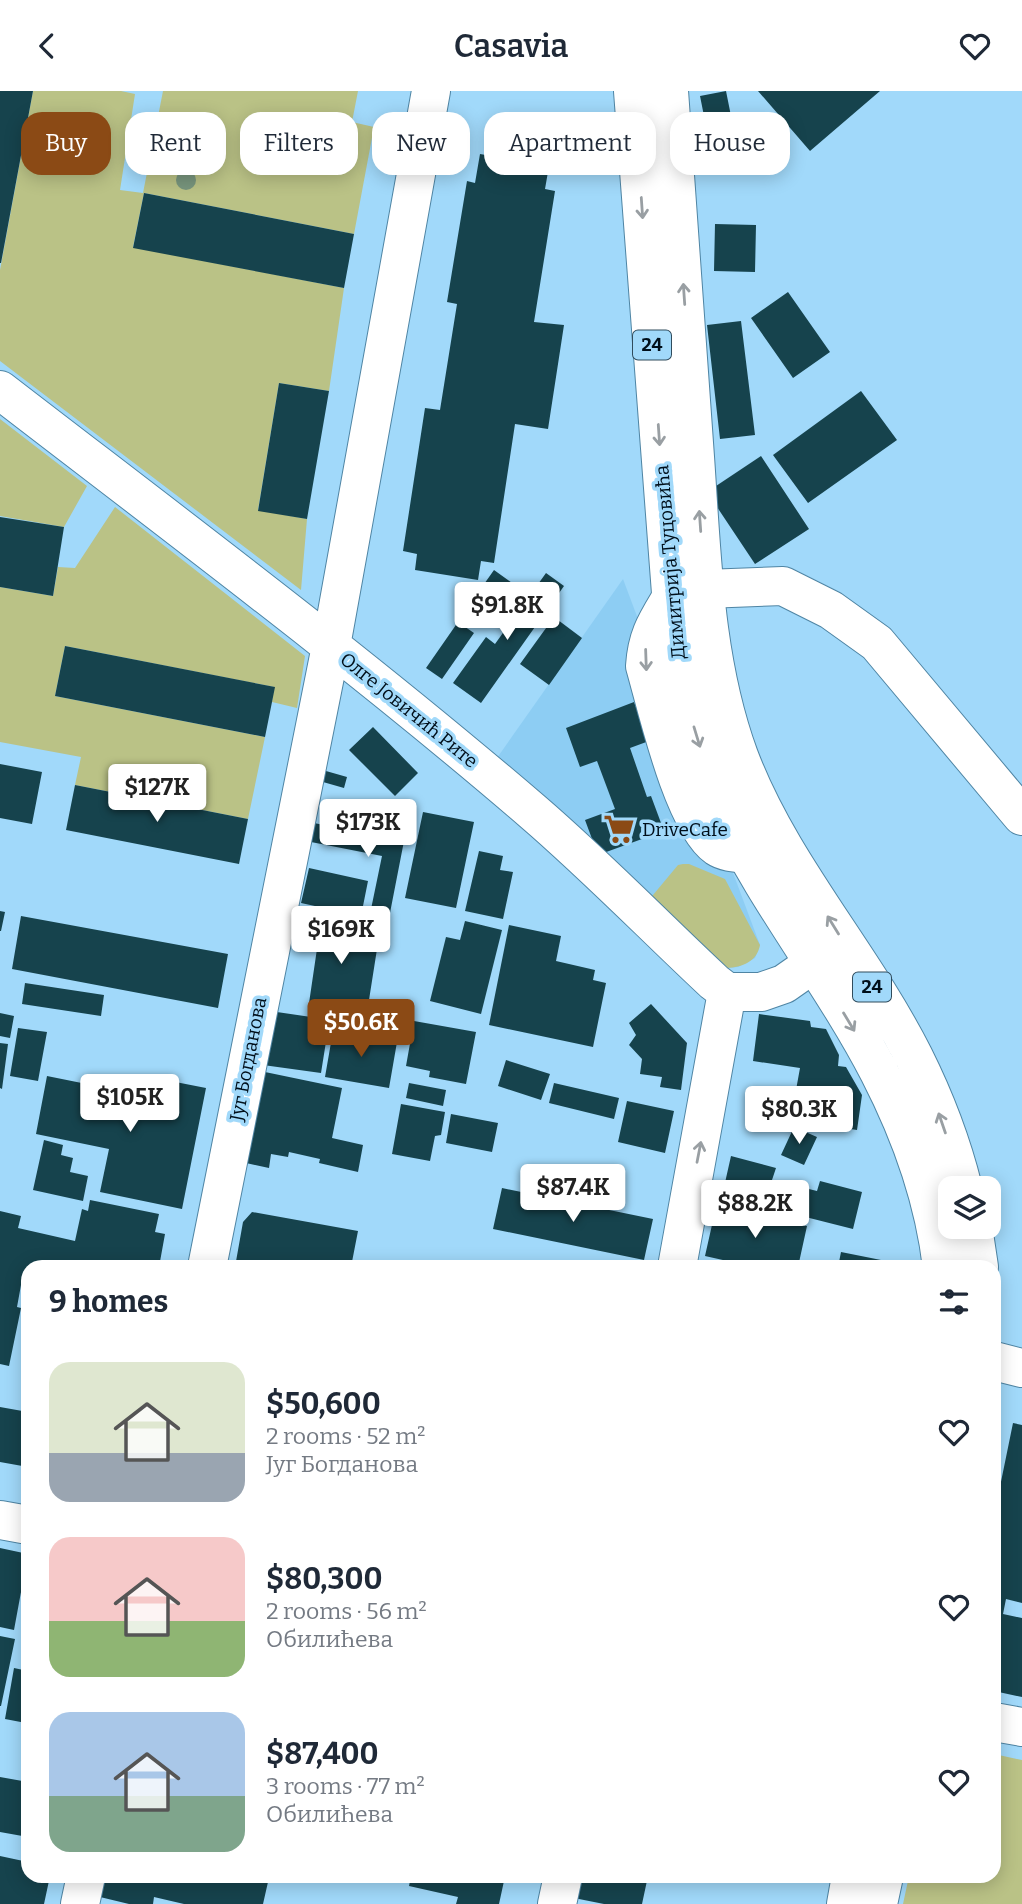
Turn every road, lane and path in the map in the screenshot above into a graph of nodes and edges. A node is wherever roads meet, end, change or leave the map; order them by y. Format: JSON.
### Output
{"nodes":[{"id":1,"x":431,"y":91,"type":"edge"},
{"id":2,"x":633,"y":91,"type":"edge"},
{"id":3,"x":669,"y":91,"type":"edge"},
{"id":4,"x":0,"y":390,"type":"edge"},
{"id":5,"x":688,"y":594,"type":"junction"},
{"id":6,"x":331,"y":646,"type":"junction"},
{"id":7,"x":1022,"y":816,"type":"edge"},
{"id":8,"x":814,"y":963,"type":"junction"},
{"id":9,"x":727,"y":992,"type":"junction"},
{"id":10,"x":959,"y":1176,"type":"edge"},
{"id":11,"x":975,"y":1239,"type":"edge"},
{"id":12,"x":207,"y":1260,"type":"edge"},
{"id":13,"x":678,"y":1260,"type":"edge"},
{"id":14,"x":941,"y":1260,"type":"edge"},
{"id":15,"x":978,"y":1260,"type":"edge"},
{"id":16,"x":0,"y":1520,"type":"edge"},
{"id":17,"x":21,"y":1524,"type":"edge"},
{"id":18,"x":1001,"y":1722,"type":"edge"},
{"id":19,"x":1022,"y":1727,"type":"edge"},
{"id":20,"x":84,"y":1883,"type":"edge"},
{"id":21,"x":562,"y":1883,"type":"edge"},
{"id":22,"x":850,"y":1883,"type":"edge"},
{"id":23,"x":882,"y":1883,"type":"edge"},
{"id":24,"x":80,"y":1904,"type":"edge"},
{"id":25,"x":557,"y":1904,"type":"edge"},
{"id":26,"x":846,"y":1904,"type":"edge"},
{"id":27,"x":878,"y":1904,"type":"edge"}],
"edges":[{"from":1,"to":6,"type":"street"},
{"from":2,"to":5,"type":"street","name":"Димитрија Туцовића","number":"24","one_way":true},
{"from":5,"to":3,"type":"street","name":"Димитрија Туцовића","number":"24","one_way":true},
{"from":4,"to":6,"type":"street","name":"Олге Јовичић Рите"},
{"from":5,"to":7,"type":"street"},
{"from":5,"to":8,"type":"street","name":"Димитрија Туцовића","number":"24","one_way":true},
{"from":10,"to":5,"type":"street","name":"Димитрија Туцовића","number":"24","one_way":true},
{"from":6,"to":9,"type":"street","name":"Олге Јовичић Рите"},
{"from":6,"to":12,"type":"street","name":"Југ Богданова"},
{"from":8,"to":9,"type":"street"},
{"from":8,"to":14,"type":"street","name":"Димитрија Туцовића","number":"24","one_way":true},
{"from":13,"to":9,"type":"street","one_way":true},
{"from":11,"to":15,"type":"street"},
{"from":16,"to":17,"type":"street"},
{"from":18,"to":19,"type":"street"},
{"from":20,"to":24,"type":"street"},
{"from":21,"to":25,"type":"street"},
{"from":22,"to":26,"type":"street"},
{"from":23,"to":27,"type":"street"}]}
